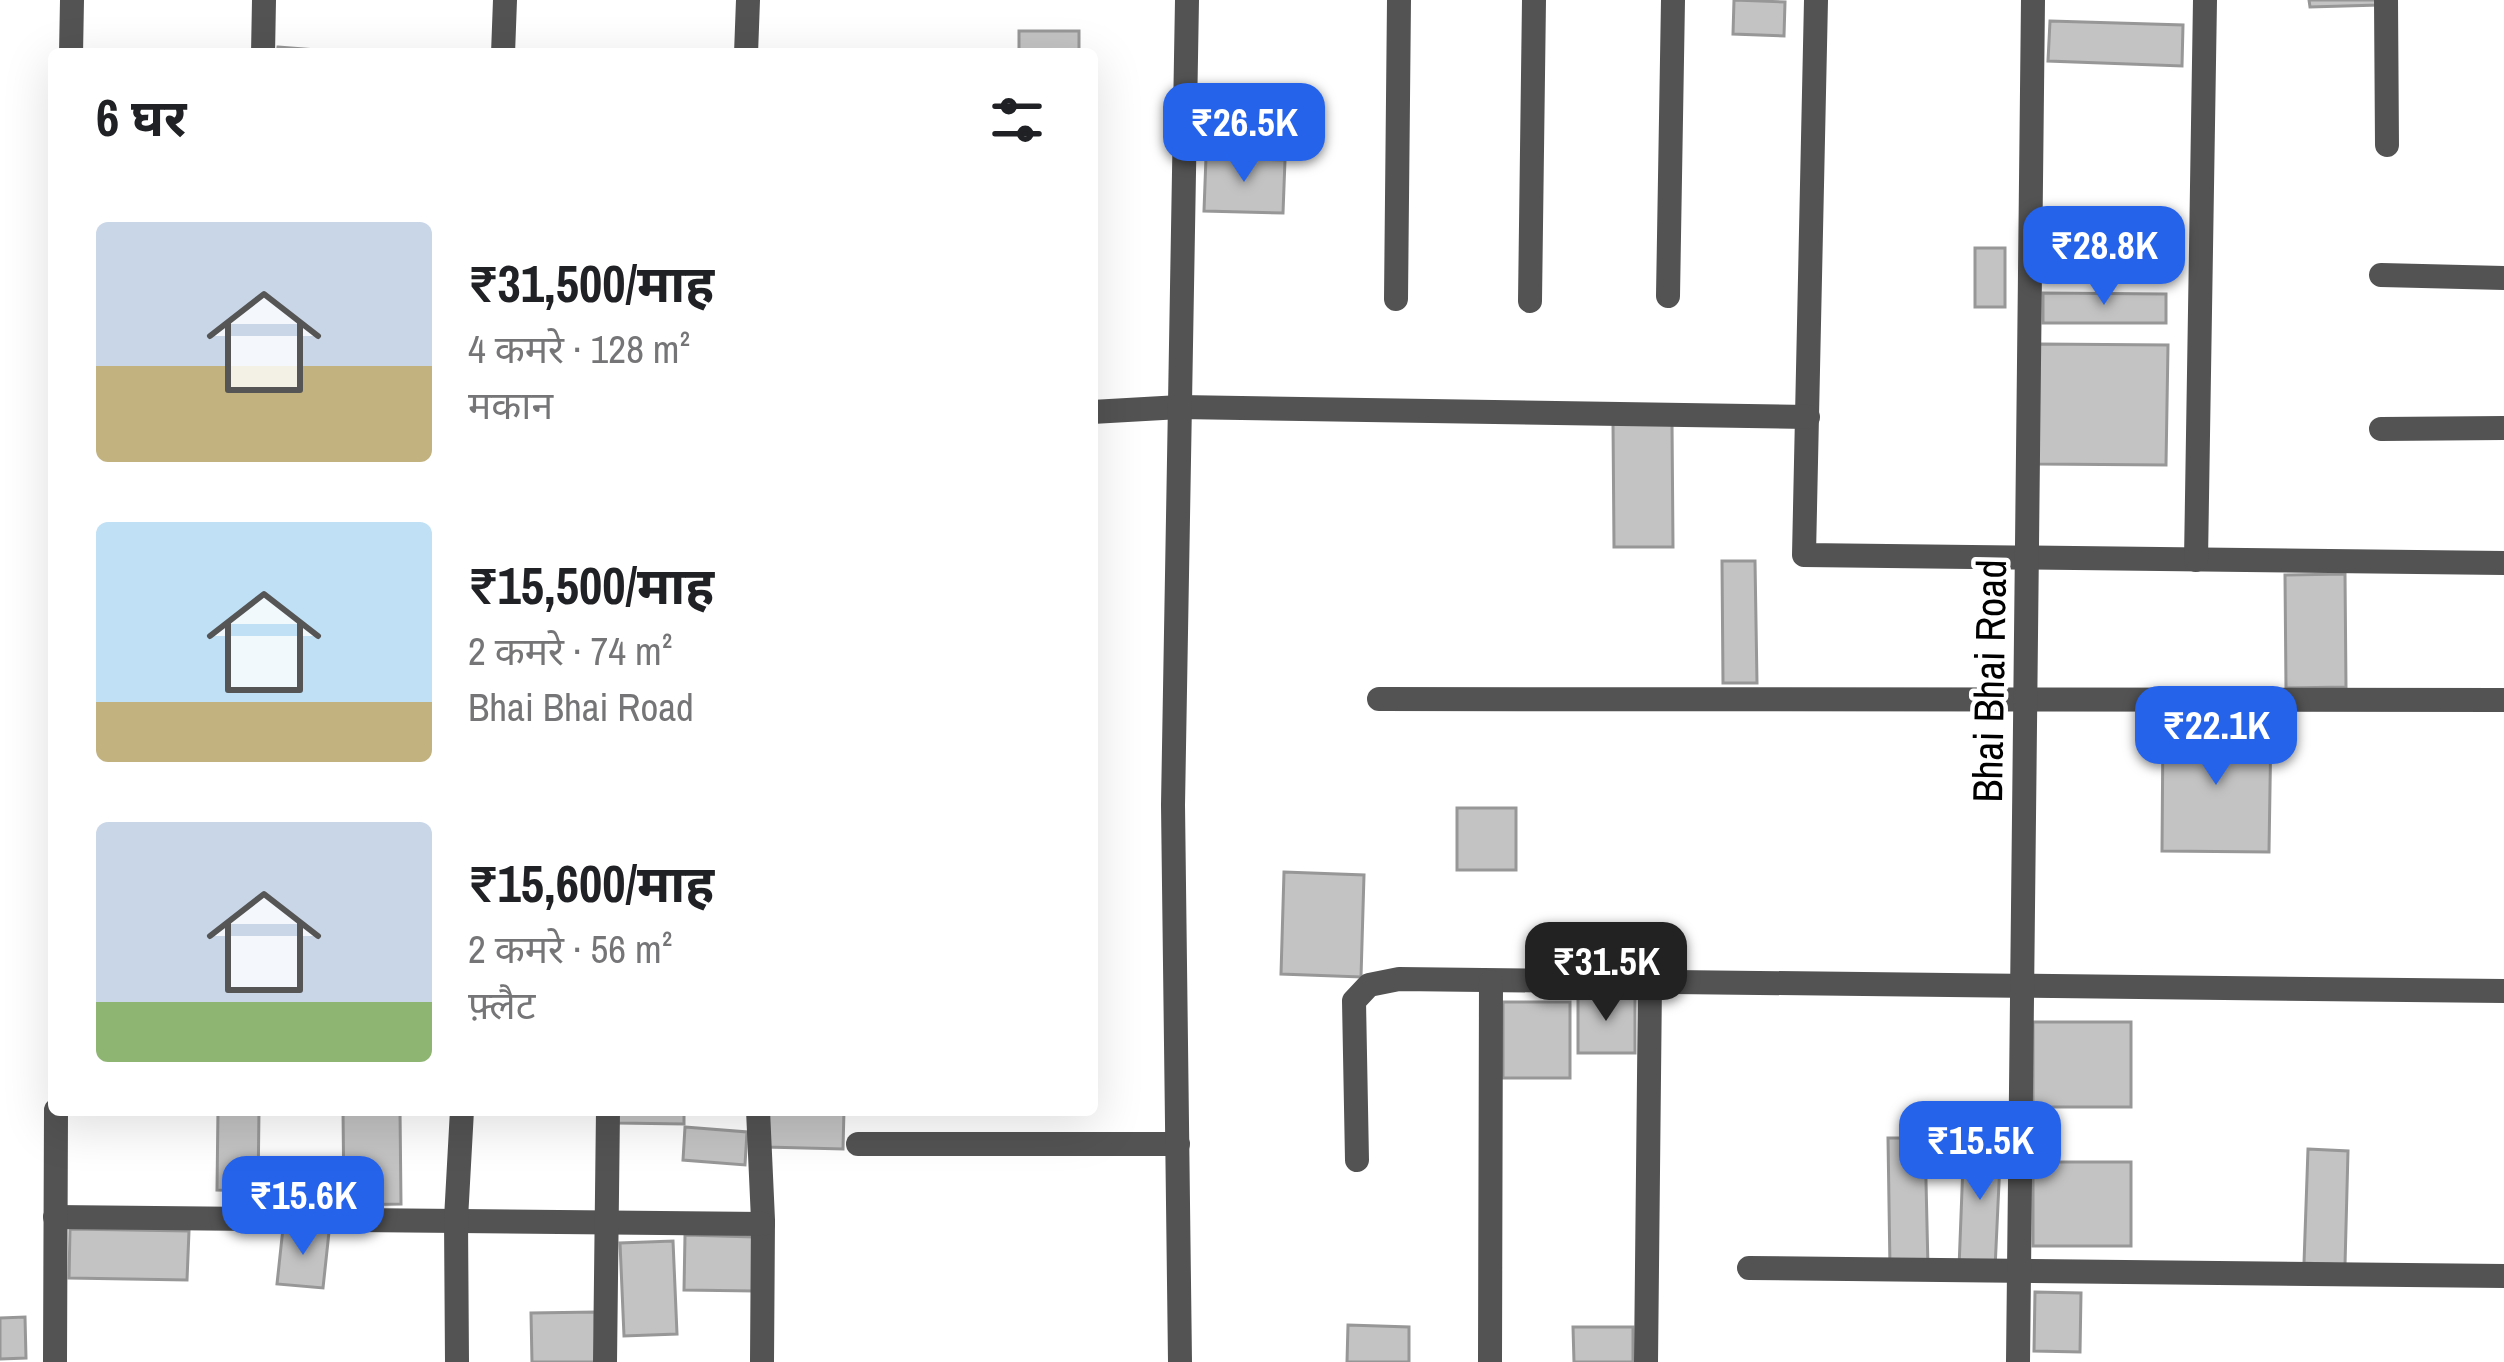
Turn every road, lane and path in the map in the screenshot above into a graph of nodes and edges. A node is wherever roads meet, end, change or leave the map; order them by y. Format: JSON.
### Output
{"nodes":[{"id":1,"x":72,"y":0,"type":"edge"},
{"id":2,"x":264,"y":0,"type":"edge"},
{"id":3,"x":505,"y":0,"type":"edge"},
{"id":4,"x":748,"y":0,"type":"edge"},
{"id":5,"x":1187,"y":0,"type":"edge"},
{"id":6,"x":1399,"y":0,"type":"edge"},
{"id":7,"x":1534,"y":0,"type":"edge"},
{"id":8,"x":1673,"y":0,"type":"edge"},
{"id":9,"x":1816,"y":0,"type":"edge"},
{"id":10,"x":2032,"y":0,"type":"edge"},
{"id":11,"x":2205,"y":0,"type":"edge"},
{"id":12,"x":2386,"y":0,"type":"edge"},
{"id":13,"x":71,"y":48,"type":"edge"},
{"id":14,"x":263,"y":48,"type":"edge"},
{"id":15,"x":503,"y":48,"type":"edge"},
{"id":16,"x":746,"y":48,"type":"edge"},
{"id":17,"x":2386,"y":145,"type":"dead end"},
{"id":18,"x":2381,"y":275,"type":"dead end"},
{"id":19,"x":2504,"y":278,"type":"edge"},
{"id":20,"x":1668,"y":296,"type":"dead end"},
{"id":21,"x":1396,"y":299,"type":"dead end"},
{"id":22,"x":1531,"y":301,"type":"dead end"},
{"id":23,"x":1180,"y":407,"type":"junction"},
{"id":24,"x":1098,"y":412,"type":"edge"},
{"id":25,"x":1808,"y":417,"type":"junction"},
{"id":26,"x":2504,"y":428,"type":"edge"},
{"id":27,"x":2381,"y":429,"type":"dead end"},
{"id":28,"x":2029,"y":557,"type":"junction"},
{"id":29,"x":2196,"y":560,"type":"junction"},
{"id":30,"x":2504,"y":562,"type":"edge"},
{"id":31,"x":2027,"y":697,"type":"junction"},
{"id":32,"x":1379,"y":699,"type":"dead end"},
{"id":33,"x":2504,"y":700,"type":"edge"},
{"id":34,"x":1491,"y":982,"type":"junction"},
{"id":35,"x":1651,"y":982,"type":"junction"},
{"id":36,"x":2024,"y":984,"type":"junction"},
{"id":37,"x":2504,"y":991,"type":"edge"},
{"id":38,"x":56,"y":1116,"type":"edge"},
{"id":39,"x":462,"y":1116,"type":"edge"},
{"id":40,"x":608,"y":1116,"type":"edge"},
{"id":41,"x":758,"y":1116,"type":"edge"},
{"id":42,"x":858,"y":1144,"type":"dead end"},
{"id":43,"x":1178,"y":1144,"type":"junction"},
{"id":44,"x":1357,"y":1160,"type":"dead end"},
{"id":45,"x":55,"y":1216,"type":"junction"},
{"id":46,"x":456,"y":1219,"type":"junction"},
{"id":47,"x":608,"y":1224,"type":"junction"},
{"id":48,"x":763,"y":1224,"type":"junction"},
{"id":49,"x":1749,"y":1268,"type":"dead end"},
{"id":50,"x":2019,"y":1274,"type":"junction"},
{"id":51,"x":2504,"y":1276,"type":"edge"},
{"id":52,"x":55,"y":1362,"type":"edge"},
{"id":53,"x":457,"y":1362,"type":"edge"},
{"id":54,"x":605,"y":1362,"type":"edge"},
{"id":55,"x":762,"y":1362,"type":"edge"},
{"id":56,"x":1180,"y":1362,"type":"edge"},
{"id":57,"x":1490,"y":1362,"type":"edge"},
{"id":58,"x":1646,"y":1362,"type":"edge"},
{"id":59,"x":2018,"y":1362,"type":"edge"}],
"edges":[{"from":1,"to":13,"type":"street"},
{"from":2,"to":14,"type":"street"},
{"from":3,"to":15,"type":"street"},
{"from":4,"to":16,"type":"street"},
{"from":5,"to":23,"type":"street"},
{"from":6,"to":21,"type":"street"},
{"from":7,"to":22,"type":"street"},
{"from":8,"to":20,"type":"street"},
{"from":9,"to":25,"type":"street"},
{"from":10,"to":28,"type":"street","name":"Bhai Bhai Road"},
{"from":11,"to":29,"type":"street"},
{"from":12,"to":17,"type":"street"},
{"from":18,"to":19,"type":"street"},
{"from":23,"to":24,"type":"street"},
{"from":23,"to":25,"type":"street"},
{"from":23,"to":43,"type":"street"},
{"from":25,"to":28,"type":"street"},
{"from":26,"to":27,"type":"street"},
{"from":28,"to":29,"type":"street"},
{"from":28,"to":31,"type":"street","name":"Bhai Bhai Road"},
{"from":29,"to":30,"type":"street"},
{"from":31,"to":32,"type":"street"},
{"from":31,"to":33,"type":"street"},
{"from":31,"to":36,"type":"street","name":"Bhai Bhai Road"},
{"from":34,"to":35,"type":"street"},
{"from":34,"to":44,"type":"street"},
{"from":34,"to":57,"type":"street"},
{"from":35,"to":36,"type":"street"},
{"from":35,"to":58,"type":"street"},
{"from":36,"to":37,"type":"street"},
{"from":36,"to":50,"type":"street","name":"Bhai Bhai Road"},
{"from":38,"to":45,"type":"street"},
{"from":39,"to":46,"type":"street"},
{"from":40,"to":47,"type":"street"},
{"from":41,"to":48,"type":"street"},
{"from":42,"to":43,"type":"street"},
{"from":43,"to":56,"type":"street"},
{"from":45,"to":46,"type":"street"},
{"from":45,"to":52,"type":"street"},
{"from":46,"to":47,"type":"street"},
{"from":46,"to":53,"type":"street"},
{"from":47,"to":48,"type":"street"},
{"from":47,"to":54,"type":"street"},
{"from":48,"to":55,"type":"street"},
{"from":49,"to":50,"type":"street"},
{"from":50,"to":51,"type":"street"},
{"from":50,"to":59,"type":"street","name":"Bhai Bhai Road"}]}
